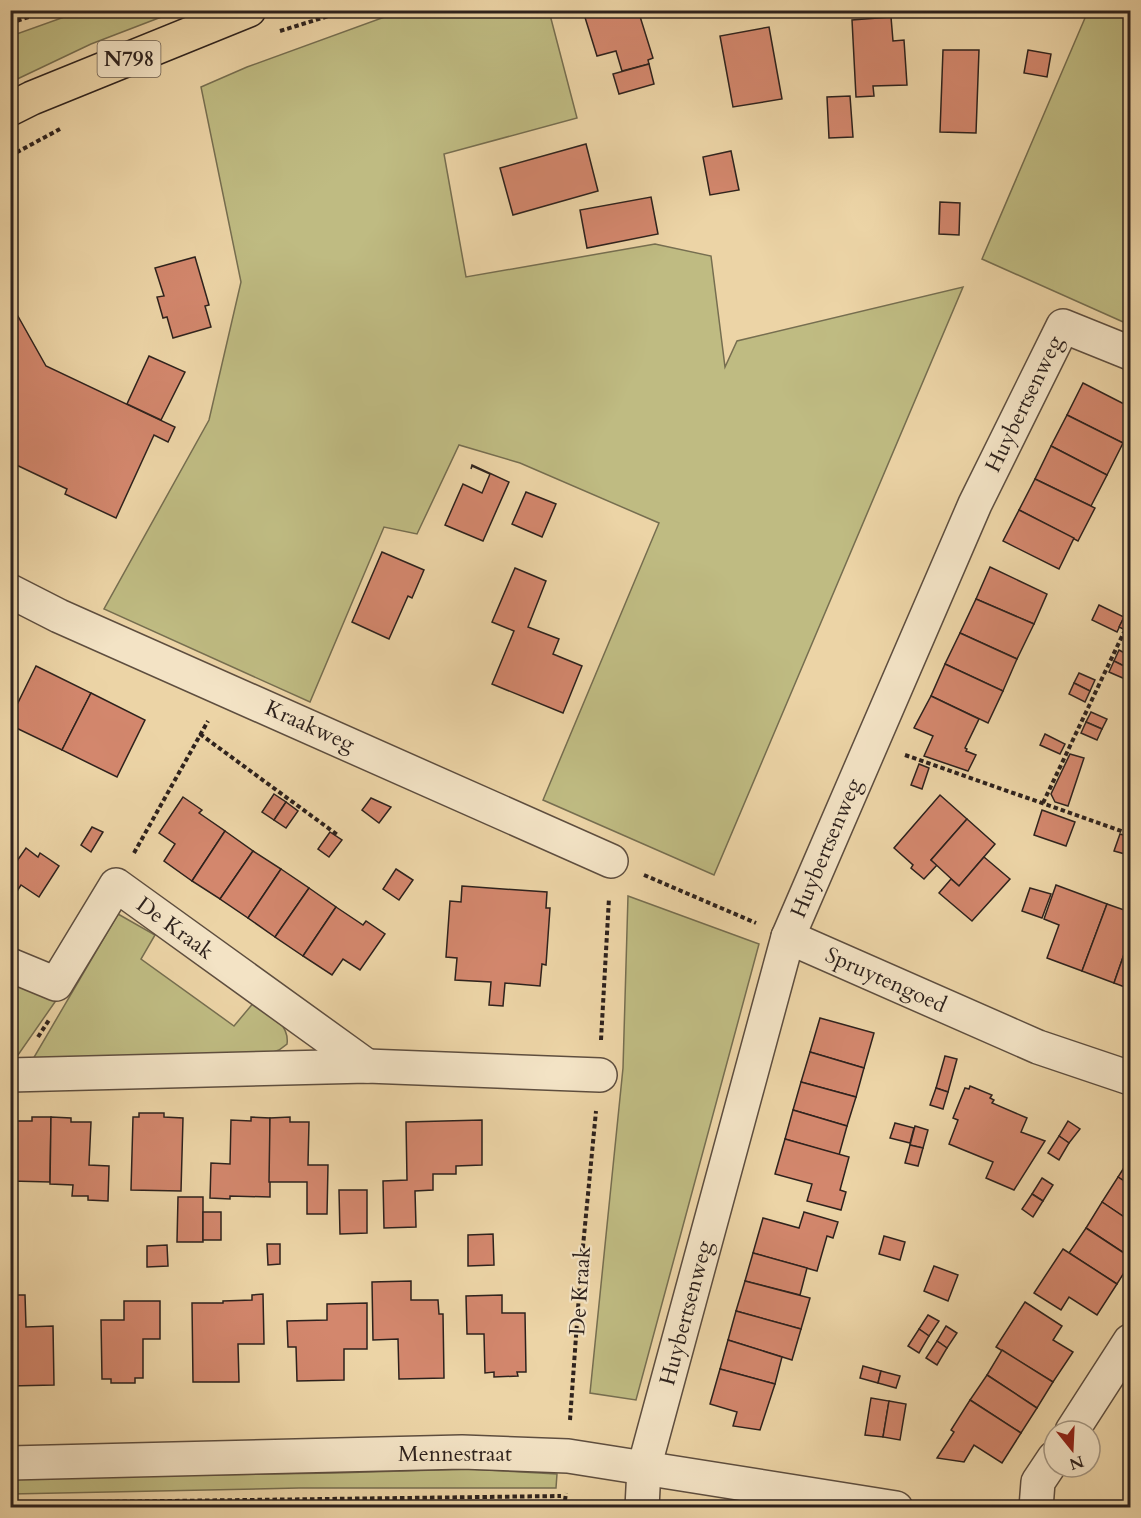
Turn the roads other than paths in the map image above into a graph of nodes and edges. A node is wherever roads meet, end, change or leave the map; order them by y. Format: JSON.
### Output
{"nodes":[{"id":1,"x":249,"y":10,"type":"edge"},
{"id":2,"x":10,"y":109,"type":"edge"},
{"id":3,"x":1131,"y":353,"type":"edge"},
{"id":4,"x":10,"y":591,"type":"edge"},
{"id":5,"x":611,"y":861,"type":"road end"},
{"id":6,"x":788,"y":937,"type":"junction"},
{"id":7,"x":10,"y":965,"type":"edge"},
{"id":8,"x":367,"y":1066,"type":"junction"},
{"id":9,"x":12,"y":1075,"type":"edge"},
{"id":10,"x":600,"y":1075,"type":"road end"},
{"id":11,"x":1131,"y":1078,"type":"edge"},
{"id":12,"x":1131,"y":1341,"type":"edge"},
{"id":13,"x":1080,"y":1419,"type":"edge"},
{"id":14,"x":10,"y":1463,"type":"edge"},
{"id":15,"x":644,"y":1468,"type":"junction"},
{"id":16,"x":1042,"y":1476,"type":"edge"},
{"id":17,"x":642,"y":1508,"type":"edge"},
{"id":18,"x":896,"y":1508,"type":"edge"},
{"id":19,"x":1036,"y":1508,"type":"edge"}],
"edges":[{"from":1,"to":2,"type":"main road","number":"N798"},
{"from":3,"to":6,"type":"street","name":"Huybertsenweg"},
{"from":4,"to":5,"type":"street","name":"Kraakweg"},
{"from":6,"to":11,"type":"street","name":"Spruytengoed"},
{"from":6,"to":15,"type":"street","name":"Huybertsenweg"},
{"from":7,"to":8,"type":"street","name":"De Kraak"},
{"from":8,"to":9,"type":"street"},
{"from":8,"to":10,"type":"street"},
{"from":12,"to":13,"type":"street"},
{"from":14,"to":15,"type":"street","name":"Mennestraat"},
{"from":15,"to":17,"type":"street","name":"Huybertsenweg"},
{"from":15,"to":18,"type":"street","name":"Mennestraat"},
{"from":16,"to":19,"type":"street"}]}
